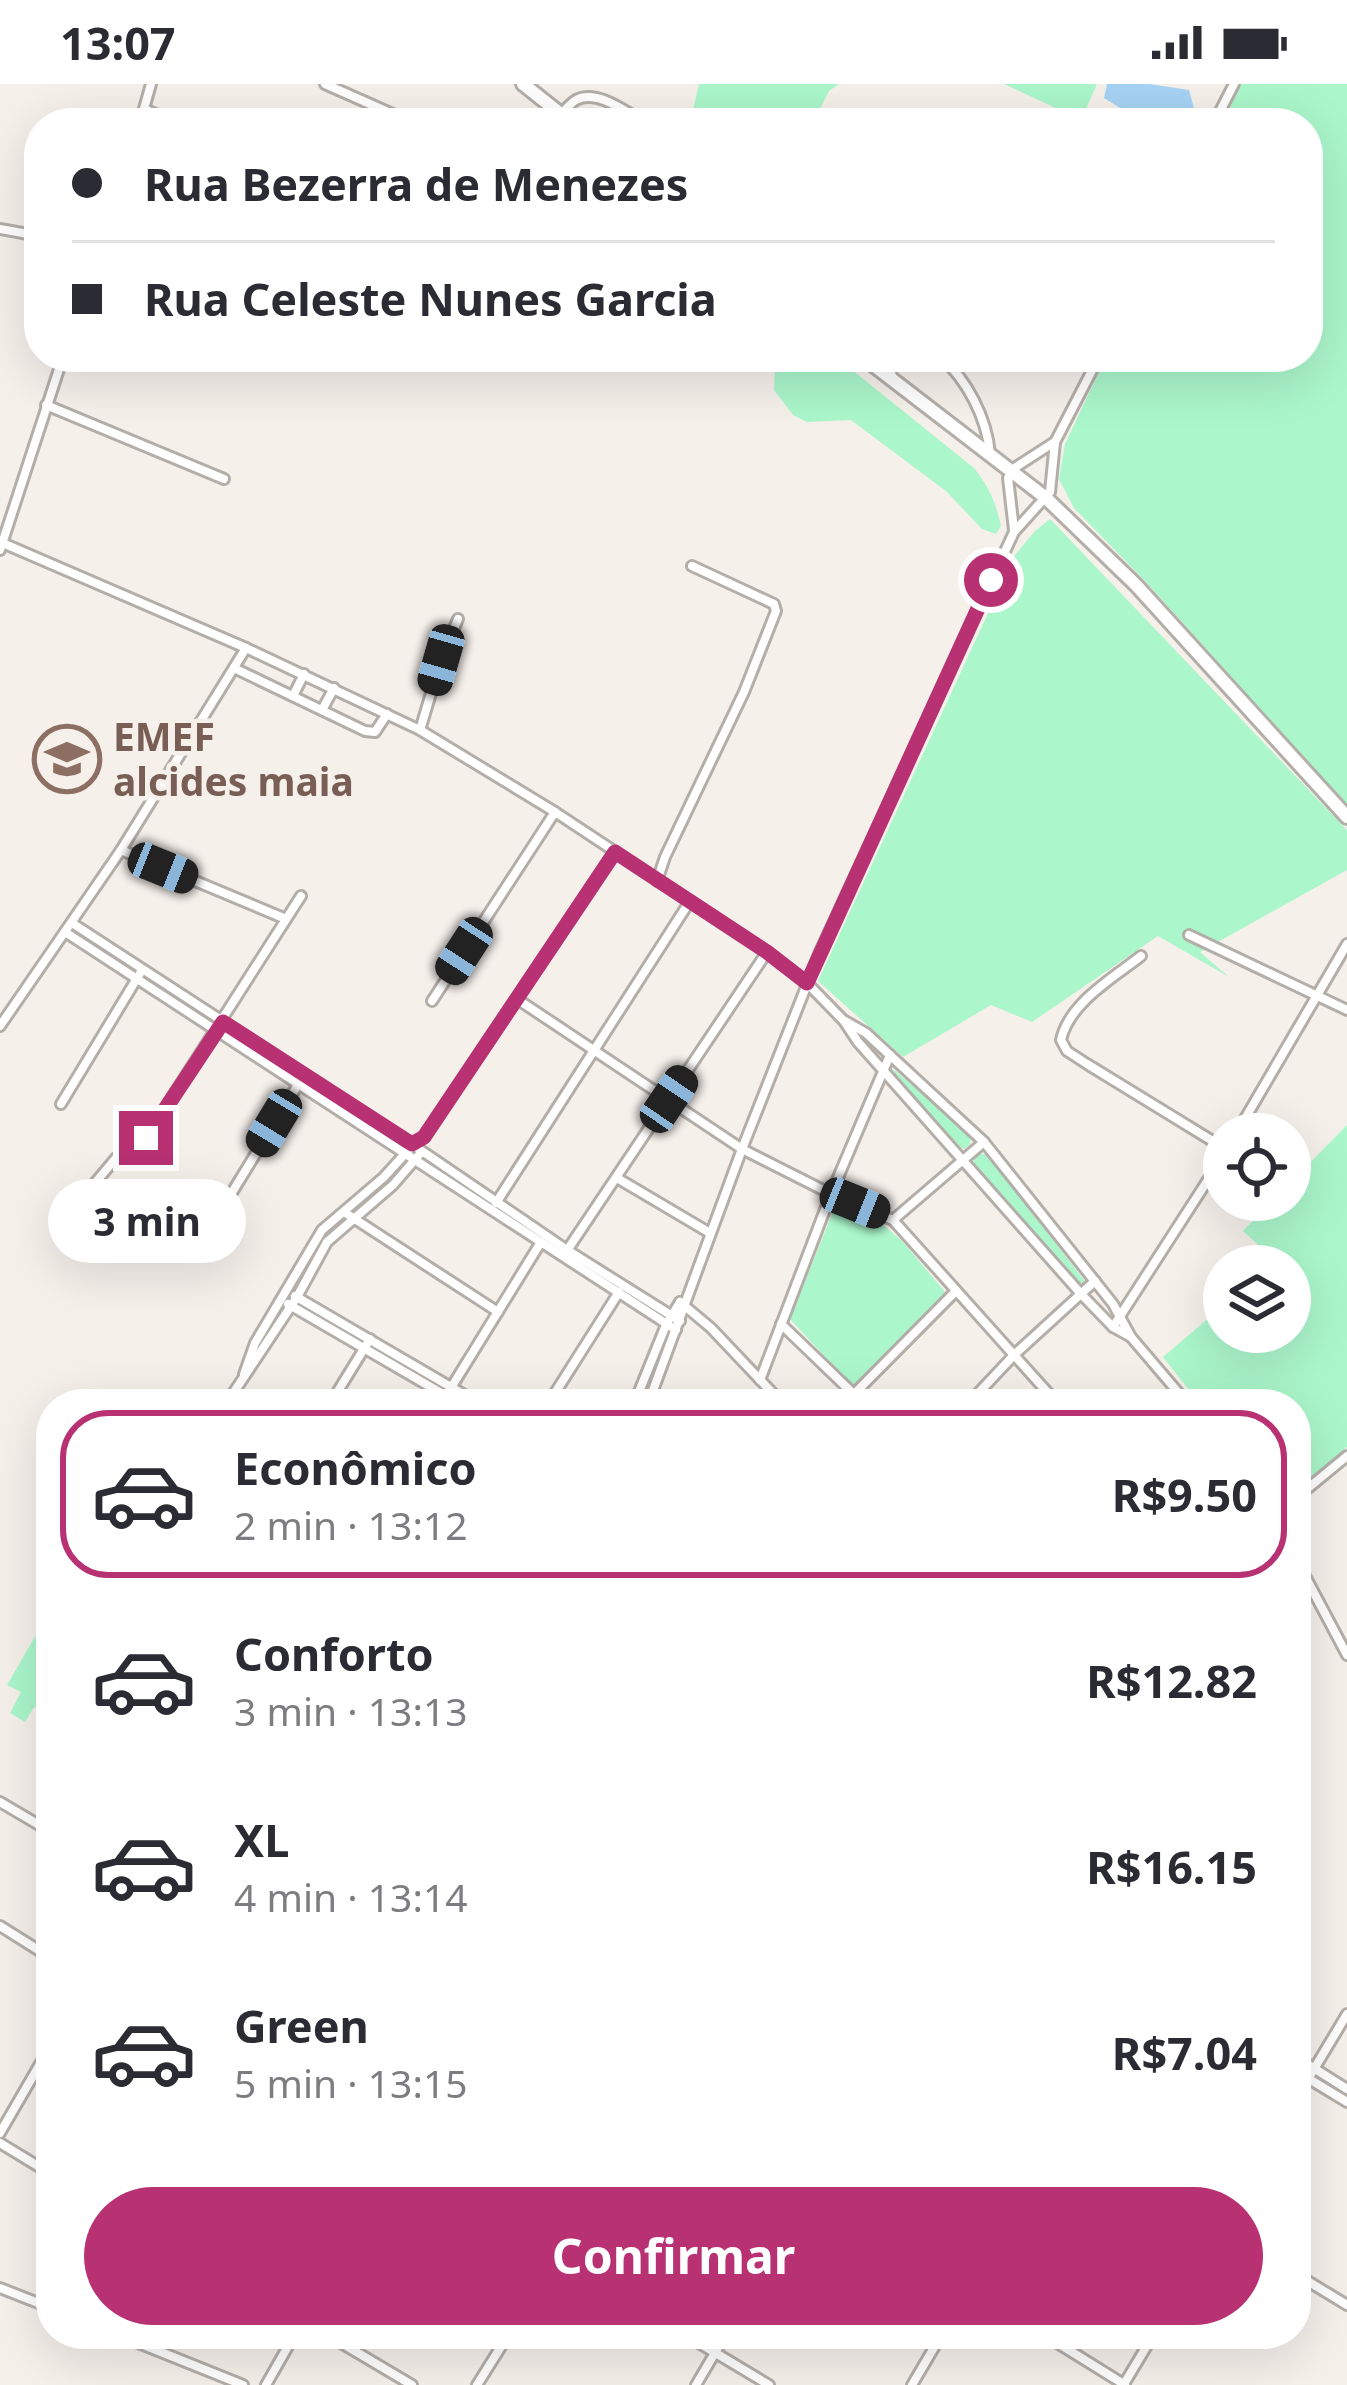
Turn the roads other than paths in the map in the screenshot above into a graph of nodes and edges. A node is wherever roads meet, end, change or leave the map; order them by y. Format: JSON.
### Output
{"nodes":[{"id":1,"x":325,"y":84,"type":"edge"},
{"id":2,"x":523,"y":84,"type":"edge"},
{"id":3,"x":379,"y":108,"type":"edge"},
{"id":4,"x":553,"y":108,"type":"edge"},
{"id":5,"x":570,"y":108,"type":"edge"},
{"id":6,"x":618,"y":108,"type":"edge"},
{"id":7,"x":58,"y":372,"type":"edge"},
{"id":8,"x":880,"y":372,"type":"edge"},
{"id":9,"x":890,"y":372,"type":"edge"},
{"id":10,"x":956,"y":372,"type":"edge"},
{"id":11,"x":1091,"y":372,"type":"edge"},
{"id":12,"x":894,"y":383,"type":"junction"},
{"id":13,"x":46,"y":405,"type":"junction"},
{"id":14,"x":1055,"y":442,"type":"junction"},
{"id":15,"x":990,"y":454,"type":"junction"},
{"id":16,"x":1025,"y":463,"type":"junction"},
{"id":17,"x":1012,"y":470,"type":"junction"},
{"id":18,"x":1050,"y":477,"type":"junction"},
{"id":19,"x":224,"y":479,"type":"dead end"},
{"id":20,"x":1010,"y":494,"type":"junction"},
{"id":21,"x":1041,"y":502,"type":"junction"},
{"id":22,"x":1014,"y":532,"type":"junction"},
{"id":23,"x":1,"y":545,"type":"edge"},
{"id":24,"x":692,"y":566,"type":"dead end"},
{"id":25,"x":458,"y":619,"type":"dead end"},
{"id":26,"x":246,"y":648,"type":"junction"},
{"id":27,"x":234,"y":668,"type":"junction"},
{"id":28,"x":304,"y":674,"type":"junction"},
{"id":29,"x":334,"y":688,"type":"junction"},
{"id":30,"x":293,"y":696,"type":"junction"},
{"id":31,"x":322,"y":710,"type":"junction"},
{"id":32,"x":388,"y":714,"type":"junction"},
{"id":33,"x":420,"y":730,"type":"junction"},
{"id":34,"x":555,"y":812,"type":"junction"},
{"id":35,"x":1347,"y":817,"type":"edge"},
{"id":36,"x":122,"y":850,"type":"junction"},
{"id":37,"x":615,"y":852,"type":"junction"},
{"id":38,"x":657,"y":881,"type":"junction"},
{"id":39,"x":301,"y":896,"type":"dead end"},
{"id":40,"x":690,"y":901,"type":"junction"},
{"id":41,"x":286,"y":919,"type":"junction"},
{"id":42,"x":72,"y":923,"type":"junction"},
{"id":43,"x":65,"y":932,"type":"junction"},
{"id":44,"x":1189,"y":935,"type":"dead end"},
{"id":45,"x":1347,"y":944,"type":"edge"},
{"id":46,"x":767,"y":952,"type":"junction"},
{"id":47,"x":1141,"y":956,"type":"dead end"},
{"id":48,"x":139,"y":975,"type":"junction"},
{"id":49,"x":807,"y":983,"type":"junction"},
{"id":50,"x":1317,"y":994,"type":"junction"},
{"id":51,"x":180,"y":995,"type":"junction"},
{"id":52,"x":517,"y":998,"type":"junction"},
{"id":53,"x":432,"y":1001,"type":"dead end"},
{"id":54,"x":174,"y":1006,"type":"junction"},
{"id":55,"x":1347,"y":1010,"type":"edge"},
{"id":56,"x":844,"y":1021,"type":"junction"},
{"id":57,"x":223,"y":1022,"type":"junction"},
{"id":58,"x":0,"y":1026,"type":"edge"},
{"id":59,"x":216,"y":1032,"type":"junction"},
{"id":60,"x":262,"y":1047,"type":"junction"},
{"id":61,"x":593,"y":1049,"type":"junction"},
{"id":62,"x":890,"y":1055,"type":"junction"},
{"id":63,"x":256,"y":1057,"type":"junction"},
{"id":64,"x":883,"y":1069,"type":"junction"},
{"id":65,"x":304,"y":1074,"type":"junction"},
{"id":66,"x":298,"y":1084,"type":"junction"},
{"id":67,"x":669,"y":1099,"type":"junction"},
{"id":68,"x":61,"y":1104,"type":"dead end"},
{"id":69,"x":1248,"y":1113,"type":"edge"},
{"id":70,"x":362,"y":1118,"type":"junction"},
{"id":71,"x":424,"y":1137,"type":"junction"},
{"id":72,"x":1203,"y":1139,"type":"edge"},
{"id":73,"x":984,"y":1142,"type":"junction"},
{"id":74,"x":410,"y":1149,"type":"junction"},
{"id":75,"x":742,"y":1149,"type":"junction"},
{"id":76,"x":419,"y":1155,"type":"junction"},
{"id":77,"x":963,"y":1160,"type":"junction"},
{"id":78,"x":384,"y":1177,"type":"junction"},
{"id":79,"x":616,"y":1178,"type":"junction"},
{"id":80,"x":393,"y":1185,"type":"junction"},
{"id":81,"x":1203,"y":1185,"type":"edge"},
{"id":82,"x":832,"y":1194,"type":"junction"},
{"id":83,"x":85,"y":1196,"type":"dead end"},
{"id":84,"x":228,"y":1199,"type":"dead end"},
{"id":85,"x":495,"y":1205,"type":"junction"},
{"id":86,"x":344,"y":1212,"type":"junction"},
{"id":87,"x":353,"y":1219,"type":"junction"},
{"id":88,"x":893,"y":1220,"type":"junction"},
{"id":89,"x":710,"y":1233,"type":"junction"},
{"id":90,"x":542,"y":1239,"type":"junction"},
{"id":91,"x":565,"y":1254,"type":"junction"},
{"id":92,"x":1095,"y":1281,"type":"junction"},
{"id":93,"x":620,"y":1290,"type":"junction"},
{"id":94,"x":956,"y":1291,"type":"junction"},
{"id":95,"x":1082,"y":1294,"type":"junction"},
{"id":96,"x":289,"y":1298,"type":"junction"},
{"id":97,"x":683,"y":1305,"type":"junction"},
{"id":98,"x":498,"y":1312,"type":"junction"},
{"id":99,"x":1121,"y":1316,"type":"junction"},
{"id":100,"x":331,"y":1323,"type":"junction"},
{"id":101,"x":674,"y":1323,"type":"junction"},
{"id":102,"x":782,"y":1324,"type":"junction"},
{"id":103,"x":1113,"y":1327,"type":"junction"},
{"id":104,"x":1131,"y":1337,"type":"junction"},
{"id":105,"x":370,"y":1339,"type":"junction"},
{"id":106,"x":364,"y":1349,"type":"junction"},
{"id":107,"x":1015,"y":1354,"type":"junction"},
{"id":108,"x":405,"y":1366,"type":"junction"},
{"id":109,"x":760,"y":1380,"type":"junction"},
{"id":110,"x":235,"y":1389,"type":"edge"},
{"id":111,"x":339,"y":1389,"type":"edge"},
{"id":112,"x":438,"y":1389,"type":"edge"},
{"id":113,"x":450,"y":1389,"type":"edge"},
{"id":114,"x":557,"y":1389,"type":"edge"},
{"id":115,"x":642,"y":1389,"type":"edge"},
{"id":116,"x":652,"y":1389,"type":"edge"},
{"id":117,"x":769,"y":1389,"type":"edge"},
{"id":118,"x":849,"y":1389,"type":"edge"},
{"id":119,"x":859,"y":1389,"type":"edge"},
{"id":120,"x":982,"y":1389,"type":"edge"},
{"id":121,"x":1045,"y":1389,"type":"edge"},
{"id":122,"x":1175,"y":1389,"type":"edge"},
{"id":123,"x":1347,"y":1456,"type":"edge"},
{"id":124,"x":1311,"y":1486,"type":"edge"},
{"id":125,"x":1311,"y":1587,"type":"edge"},
{"id":126,"x":1347,"y":1655,"type":"edge"},
{"id":127,"x":0,"y":1802,"type":"edge"},
{"id":128,"x":36,"y":1823,"type":"edge"},
{"id":129,"x":0,"y":1926,"type":"edge"},
{"id":130,"x":36,"y":1949,"type":"edge"},
{"id":131,"x":1347,"y":2014,"type":"edge"},
{"id":132,"x":1311,"y":2066,"type":"edge"},
{"id":133,"x":1315,"y":2069,"type":"junction"},
{"id":134,"x":36,"y":2071,"type":"edge"},
{"id":135,"x":1311,"y":2075,"type":"edge"},
{"id":136,"x":1311,"y":2079,"type":"edge"},
{"id":137,"x":1347,"y":2089,"type":"edge"},
{"id":138,"x":1347,"y":2102,"type":"edge"},
{"id":139,"x":0,"y":2133,"type":"edge"},
{"id":140,"x":0,"y":2143,"type":"edge"},
{"id":141,"x":36,"y":2165,"type":"edge"},
{"id":142,"x":1311,"y":2283,"type":"edge"},
{"id":143,"x":0,"y":2288,"type":"edge"},
{"id":144,"x":36,"y":2302,"type":"edge"},
{"id":145,"x":1347,"y":2305,"type":"edge"},
{"id":146,"x":153,"y":2349,"type":"edge"},
{"id":147,"x":287,"y":2349,"type":"edge"},
{"id":148,"x":351,"y":2349,"type":"edge"},
{"id":149,"x":500,"y":2349,"type":"edge"},
{"id":150,"x":708,"y":2349,"type":"edge"},
{"id":151,"x":717,"y":2349,"type":"edge"},
{"id":152,"x":933,"y":2349,"type":"edge"},
{"id":153,"x":1067,"y":2349,"type":"edge"},
{"id":154,"x":1145,"y":2349,"type":"edge"},
{"id":155,"x":715,"y":2353,"type":"junction"},
{"id":156,"x":243,"y":2385,"type":"edge"},
{"id":157,"x":266,"y":2385,"type":"edge"},
{"id":158,"x":412,"y":2385,"type":"edge"},
{"id":159,"x":477,"y":2385,"type":"edge"},
{"id":160,"x":696,"y":2385,"type":"edge"},
{"id":161,"x":769,"y":2385,"type":"edge"},
{"id":162,"x":911,"y":2385,"type":"edge"},
{"id":163,"x":1124,"y":2385,"type":"edge"}],
"edges":[{"from":1,"to":3,"type":"street"},
{"from":2,"to":4,"type":"highway"},
{"from":5,"to":6,"type":"street"},
{"from":7,"to":13,"type":"street"},
{"from":8,"to":12,"type":"highway"},
{"from":9,"to":12,"type":"street"},
{"from":10,"to":15,"type":"street"},
{"from":11,"to":14,"type":"street"},
{"from":12,"to":15,"type":"highway"},
{"from":13,"to":19,"type":"street"},
{"from":13,"to":23,"type":"street"},
{"from":14,"to":16,"type":"street"},
{"from":14,"to":18,"type":"street"},
{"from":15,"to":17,"type":"highway"},
{"from":16,"to":17,"type":"street"},
{"from":16,"to":18,"type":"street"},
{"from":17,"to":20,"type":"street"},
{"from":17,"to":21,"type":"highway"},
{"from":18,"to":21,"type":"street"},
{"from":20,"to":21,"type":"street"},
{"from":20,"to":22,"type":"street"},
{"from":21,"to":22,"type":"street"},
{"from":21,"to":35,"type":"highway"},
{"from":22,"to":49,"type":"street"},
{"from":23,"to":26,"type":"street"},
{"from":24,"to":38,"type":"street"},
{"from":25,"to":33,"type":"street"},
{"from":26,"to":27,"type":"street"},
{"from":26,"to":28,"type":"street"},
{"from":27,"to":30,"type":"street"},
{"from":27,"to":36,"type":"street"},
{"from":28,"to":29,"type":"street"},
{"from":28,"to":30,"type":"street"},
{"from":29,"to":31,"type":"street"},
{"from":29,"to":32,"type":"street"},
{"from":30,"to":31,"type":"street"},
{"from":31,"to":32,"type":"street"},
{"from":32,"to":33,"type":"street"},
{"from":33,"to":34,"type":"street"},
{"from":34,"to":37,"type":"street"},
{"from":34,"to":53,"type":"street"},
{"from":36,"to":41,"type":"street"},
{"from":36,"to":42,"type":"street"},
{"from":37,"to":38,"type":"street"},
{"from":37,"to":52,"type":"street"},
{"from":38,"to":40,"type":"street"},
{"from":39,"to":41,"type":"street"},
{"from":40,"to":46,"type":"street"},
{"from":40,"to":61,"type":"street"},
{"from":41,"to":57,"type":"street"},
{"from":42,"to":43,"type":"street"},
{"from":42,"to":48,"type":"street"},
{"from":43,"to":48,"type":"street"},
{"from":43,"to":58,"type":"street"},
{"from":44,"to":50,"type":"street"},
{"from":45,"to":50,"type":"street"},
{"from":46,"to":49,"type":"street"},
{"from":46,"to":67,"type":"street"},
{"from":47,"to":72,"type":"street"},
{"from":48,"to":51,"type":"street"},
{"from":48,"to":54,"type":"street"},
{"from":48,"to":68,"type":"street"},
{"from":49,"to":56,"type":"street"},
{"from":49,"to":75,"type":"street"},
{"from":50,"to":55,"type":"street"},
{"from":50,"to":69,"type":"street"},
{"from":51,"to":54,"type":"street"},
{"from":51,"to":57,"type":"street"},
{"from":52,"to":61,"type":"street"},
{"from":52,"to":71,"type":"street"},
{"from":54,"to":59,"type":"street"},
{"from":56,"to":62,"type":"street"},
{"from":56,"to":64,"type":"street"},
{"from":57,"to":59,"type":"street"},
{"from":57,"to":60,"type":"street"},
{"from":59,"to":63,"type":"street"},
{"from":59,"to":83,"type":"street"},
{"from":60,"to":63,"type":"street"},
{"from":60,"to":65,"type":"street"},
{"from":61,"to":67,"type":"street"},
{"from":61,"to":85,"type":"street"},
{"from":62,"to":64,"type":"street"},
{"from":62,"to":73,"type":"street"},
{"from":63,"to":66,"type":"street"},
{"from":64,"to":77,"type":"street"},
{"from":64,"to":82,"type":"street"},
{"from":65,"to":66,"type":"street"},
{"from":65,"to":70,"type":"street"},
{"from":66,"to":70,"type":"street"},
{"from":66,"to":84,"type":"street"},
{"from":67,"to":75,"type":"street"},
{"from":67,"to":79,"type":"street"},
{"from":70,"to":74,"type":"street"},
{"from":71,"to":74,"type":"street"},
{"from":71,"to":76,"type":"street"},
{"from":73,"to":77,"type":"street"},
{"from":73,"to":92,"type":"street"},
{"from":74,"to":76,"type":"street"},
{"from":74,"to":78,"type":"street"},
{"from":75,"to":82,"type":"street"},
{"from":75,"to":89,"type":"street"},
{"from":76,"to":80,"type":"street"},
{"from":76,"to":85,"type":"street"},
{"from":77,"to":88,"type":"street"},
{"from":77,"to":95,"type":"street"},
{"from":78,"to":80,"type":"street"},
{"from":78,"to":86,"type":"street"},
{"from":79,"to":89,"type":"street"},
{"from":79,"to":91,"type":"street"},
{"from":80,"to":87,"type":"street"},
{"from":81,"to":99,"type":"street"},
{"from":82,"to":88,"type":"street"},
{"from":82,"to":102,"type":"street"},
{"from":85,"to":90,"type":"street"},
{"from":86,"to":87,"type":"street"},
{"from":86,"to":96,"type":"street"},
{"from":87,"to":96,"type":"street"},
{"from":87,"to":98,"type":"street"},
{"from":88,"to":94,"type":"street"},
{"from":89,"to":97,"type":"street"},
{"from":90,"to":91,"type":"street"},
{"from":90,"to":98,"type":"street"},
{"from":91,"to":93,"type":"street"},
{"from":92,"to":95,"type":"street"},
{"from":92,"to":99,"type":"street"},
{"from":93,"to":101,"type":"street"},
{"from":93,"to":114,"type":"street"},
{"from":94,"to":107,"type":"street"},
{"from":94,"to":119,"type":"street"},
{"from":95,"to":103,"type":"street"},
{"from":95,"to":107,"type":"street"},
{"from":96,"to":100,"type":"street"},
{"from":96,"to":110,"type":"street"},
{"from":97,"to":101,"type":"street"},
{"from":97,"to":109,"type":"street"},
{"from":98,"to":113,"type":"street"},
{"from":99,"to":103,"type":"street"},
{"from":99,"to":104,"type":"street"},
{"from":100,"to":105,"type":"street"},
{"from":100,"to":106,"type":"street"},
{"from":101,"to":115,"type":"street"},
{"from":101,"to":116,"type":"street"},
{"from":102,"to":109,"type":"street"},
{"from":102,"to":118,"type":"street"},
{"from":103,"to":104,"type":"street"},
{"from":104,"to":122,"type":"street"},
{"from":105,"to":106,"type":"street"},
{"from":105,"to":108,"type":"street"},
{"from":106,"to":108,"type":"street"},
{"from":106,"to":111,"type":"street"},
{"from":107,"to":120,"type":"street"},
{"from":107,"to":121,"type":"street"},
{"from":108,"to":112,"type":"street"},
{"from":109,"to":117,"type":"street"},
{"from":123,"to":124,"type":"street"},
{"from":125,"to":126,"type":"street"},
{"from":127,"to":128,"type":"street"},
{"from":129,"to":130,"type":"street"},
{"from":131,"to":133,"type":"street"},
{"from":132,"to":133,"type":"street"},
{"from":133,"to":135,"type":"street"},
{"from":133,"to":137,"type":"street"},
{"from":134,"to":139,"type":"street"},
{"from":136,"to":138,"type":"street"},
{"from":140,"to":141,"type":"street"},
{"from":142,"to":145,"type":"street"},
{"from":143,"to":144,"type":"street"},
{"from":146,"to":156,"type":"street"},
{"from":147,"to":157,"type":"street"},
{"from":148,"to":158,"type":"street"},
{"from":149,"to":159,"type":"street"},
{"from":150,"to":155,"type":"street"},
{"from":151,"to":155,"type":"street"},
{"from":152,"to":162,"type":"street"},
{"from":153,"to":163,"type":"street"},
{"from":154,"to":163,"type":"street"},
{"from":155,"to":160,"type":"street"},
{"from":155,"to":161,"type":"street"}]}
